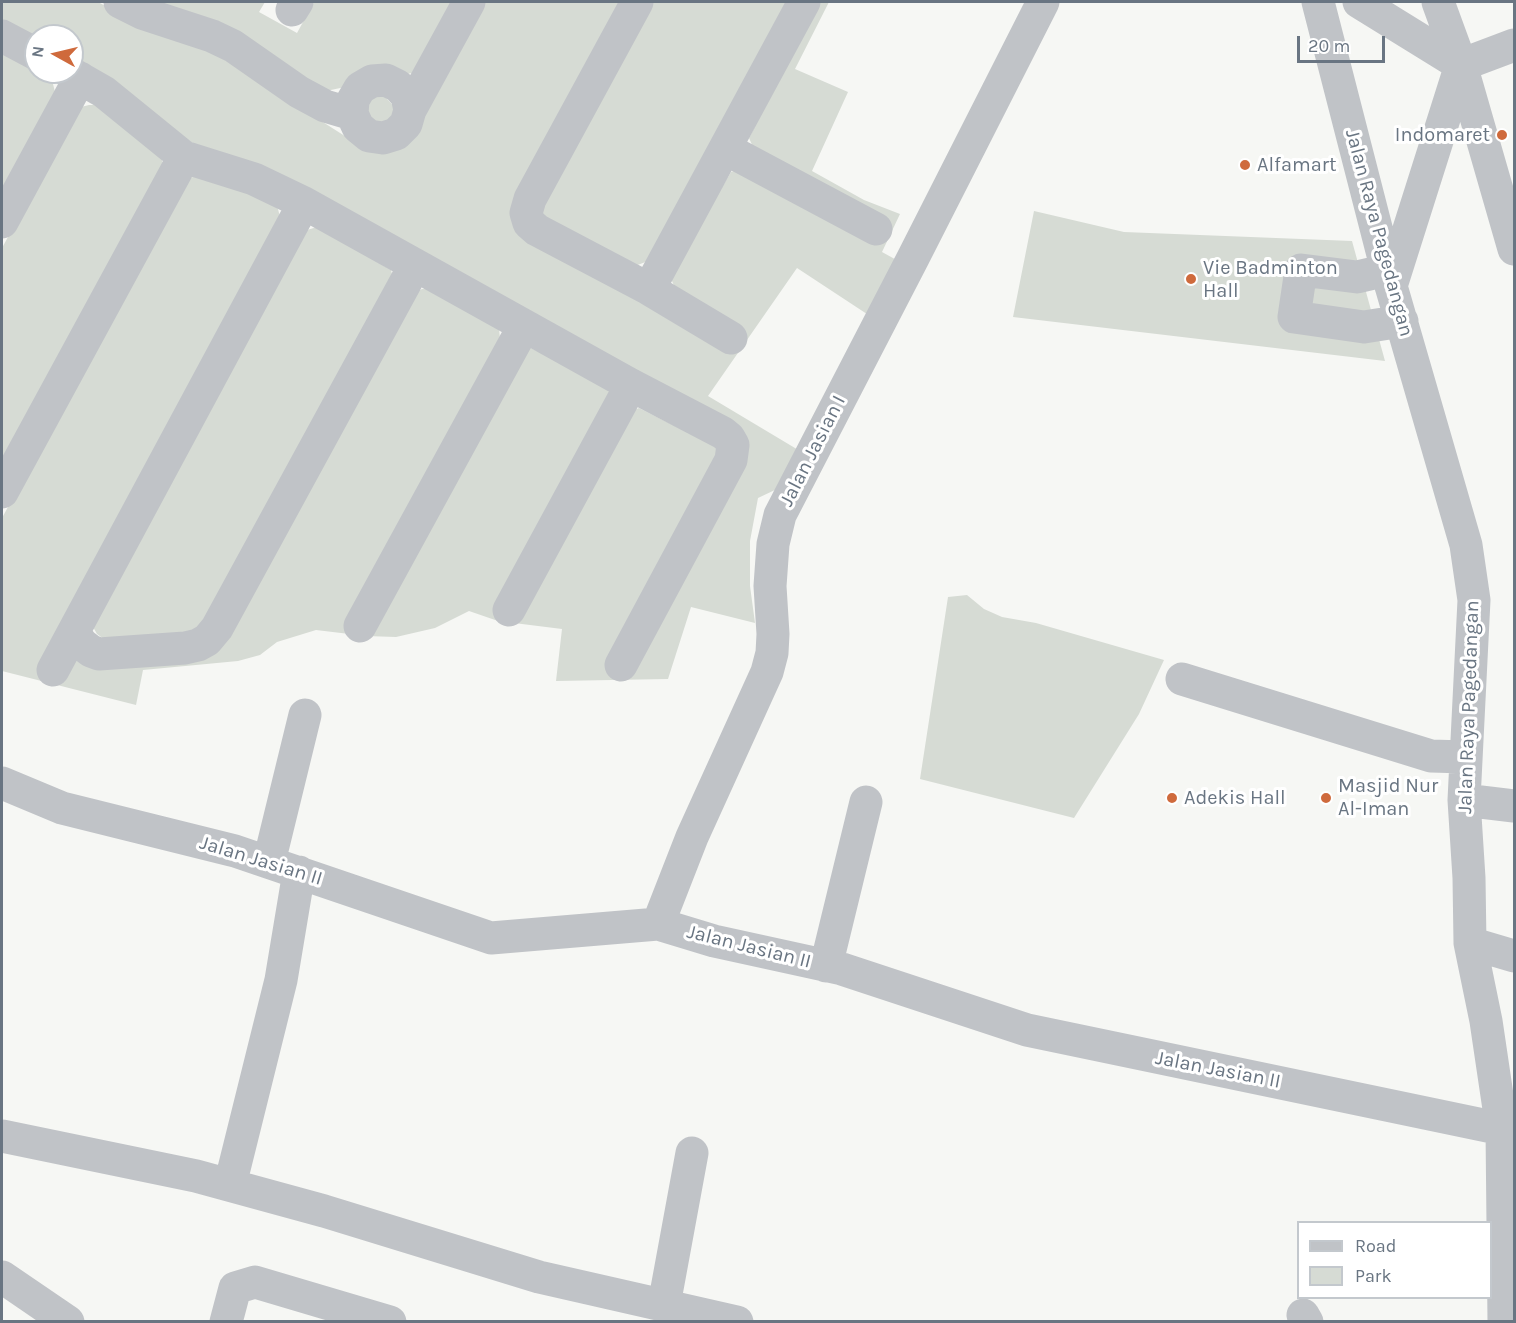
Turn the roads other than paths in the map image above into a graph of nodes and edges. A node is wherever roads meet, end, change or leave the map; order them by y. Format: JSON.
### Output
{"nodes":[{"id":1,"x":120,"y":2,"type":"edge"},
{"id":2,"x":469,"y":2,"type":"edge"},
{"id":3,"x":637,"y":2,"type":"edge"},
{"id":4,"x":804,"y":2,"type":"edge"},
{"id":5,"x":1043,"y":2,"type":"edge"},
{"id":6,"x":1318,"y":2,"type":"edge"},
{"id":7,"x":1359,"y":2,"type":"edge"},
{"id":8,"x":1438,"y":2,"type":"edge"},
{"id":9,"x":2,"y":36,"type":"edge"},
{"id":10,"x":1515,"y":45,"type":"edge"},
{"id":11,"x":24,"y":48,"type":"edge"},
{"id":12,"x":1461,"y":65,"type":"junction"},
{"id":13,"x":84,"y":81,"type":"edge"},
{"id":14,"x":70,"y":84,"type":"edge"},
{"id":15,"x":410,"y":110,"type":"junction"},
{"id":16,"x":352,"y":114,"type":"junction"},
{"id":17,"x":726,"y":149,"type":"junction"},
{"id":18,"x":184,"y":157,"type":"junction"},
{"id":19,"x":304,"y":203,"type":"junction"},
{"id":20,"x":2,"y":222,"type":"edge"},
{"id":21,"x":876,"y":229,"type":"dead end"},
{"id":22,"x":1515,"y":249,"type":"edge"},
{"id":23,"x":415,"y":265,"type":"junction"},
{"id":24,"x":1389,"y":278,"type":"junction"},
{"id":25,"x":649,"y":289,"type":"junction"},
{"id":26,"x":1402,"y":321,"type":"junction"},
{"id":27,"x":524,"y":326,"type":"junction"},
{"id":28,"x":731,"y":339,"type":"dead end"},
{"id":29,"x":631,"y":385,"type":"junction"},
{"id":30,"x":2,"y":492,"type":"edge"},
{"id":31,"x":509,"y":610,"type":"dead end"},
{"id":32,"x":360,"y":626,"type":"dead end"},
{"id":33,"x":73,"y":633,"type":"junction"},
{"id":34,"x":621,"y":665,"type":"dead end"},
{"id":35,"x":53,"y":670,"type":"dead end"},
{"id":36,"x":1182,"y":679,"type":"dead end"},
{"id":37,"x":304,"y":716,"type":"dead end"},
{"id":38,"x":1465,"y":757,"type":"junction"},
{"id":39,"x":2,"y":783,"type":"edge"},
{"id":40,"x":1464,"y":800,"type":"junction"},
{"id":41,"x":866,"y":802,"type":"dead end"},
{"id":42,"x":1515,"y":806,"type":"edge"},
{"id":43,"x":284,"y":867,"type":"junction"},
{"id":44,"x":658,"y":924,"type":"junction"},
{"id":45,"x":1470,"y":943,"type":"junction"},
{"id":46,"x":1515,"y":956,"type":"edge"},
{"id":47,"x":826,"y":966,"type":"junction"},
{"id":48,"x":1502,"y":1129,"type":"junction"},
{"id":49,"x":2,"y":1136,"type":"edge"},
{"id":50,"x":692,"y":1154,"type":"dead end"},
{"id":51,"x":230,"y":1185,"type":"junction"},
{"id":52,"x":2,"y":1277,"type":"edge"},
{"id":53,"x":664,"y":1305,"type":"junction"},
{"id":54,"x":53,"y":1317,"type":"edge"},
{"id":55,"x":697,"y":1317,"type":"edge"},
{"id":56,"x":226,"y":1322,"type":"edge"},
{"id":57,"x":390,"y":1322,"type":"edge"},
{"id":58,"x":737,"y":1322,"type":"edge"},
{"id":59,"x":1504,"y":1322,"type":"edge"}],
"edges":[{"from":1,"to":16,"type":"street"},
{"from":2,"to":15,"type":"street"},
{"from":3,"to":25,"type":"street"},
{"from":4,"to":17,"type":"street"},
{"from":5,"to":44,"type":"street","name":"Jalan Jasian I"},
{"from":6,"to":24,"type":"street","name":"Jalan Raya Pagedangan"},
{"from":7,"to":12,"type":"street"},
{"from":8,"to":12,"type":"street"},
{"from":9,"to":11,"type":"street"},
{"from":10,"to":12,"type":"street"},
{"from":12,"to":22,"type":"street"},
{"from":12,"to":24,"type":"street"},
{"from":13,"to":18,"type":"street"},
{"from":14,"to":20,"type":"street"},
{"from":15,"to":16,"type":"street"},
{"from":15,"to":16,"type":"street"},
{"from":17,"to":21,"type":"street"},
{"from":17,"to":25,"type":"street"},
{"from":18,"to":19,"type":"street"},
{"from":18,"to":30,"type":"street"},
{"from":19,"to":23,"type":"street"},
{"from":19,"to":33,"type":"street"},
{"from":23,"to":27,"type":"street"},
{"from":23,"to":33,"type":"street"},
{"from":24,"to":26,"type":"street","name":"Jalan Raya Pagedangan"},
{"from":24,"to":26,"type":"street"},
{"from":25,"to":28,"type":"street"},
{"from":26,"to":38,"type":"street","name":"Jalan Raya Pagedangan"},
{"from":27,"to":29,"type":"street"},
{"from":27,"to":32,"type":"street"},
{"from":29,"to":31,"type":"street"},
{"from":29,"to":34,"type":"street"},
{"from":33,"to":35,"type":"street"},
{"from":36,"to":38,"type":"street"},
{"from":37,"to":43,"type":"street"},
{"from":38,"to":40,"type":"street","name":"Jalan Raya Pagedangan"},
{"from":39,"to":43,"type":"street","name":"Jalan Jasian II"},
{"from":40,"to":42,"type":"street"},
{"from":40,"to":45,"type":"street","name":"Jalan Raya Pagedangan"},
{"from":41,"to":47,"type":"street"},
{"from":43,"to":44,"type":"street","name":"Jalan Jasian II"},
{"from":43,"to":51,"type":"street"},
{"from":44,"to":47,"type":"street","name":"Jalan Jasian II"},
{"from":45,"to":46,"type":"street"},
{"from":45,"to":48,"type":"street","name":"Jalan Raya Pagedangan"},
{"from":47,"to":48,"type":"street","name":"Jalan Jasian II"},
{"from":48,"to":59,"type":"street","name":"Jalan Raya Pagedangan"},
{"from":49,"to":51,"type":"street"},
{"from":50,"to":53,"type":"street"},
{"from":51,"to":53,"type":"street"},
{"from":52,"to":54,"type":"street"},
{"from":53,"to":55,"type":"street"},
{"from":55,"to":58,"type":"street"},
{"from":56,"to":57,"type":"street"}]}
